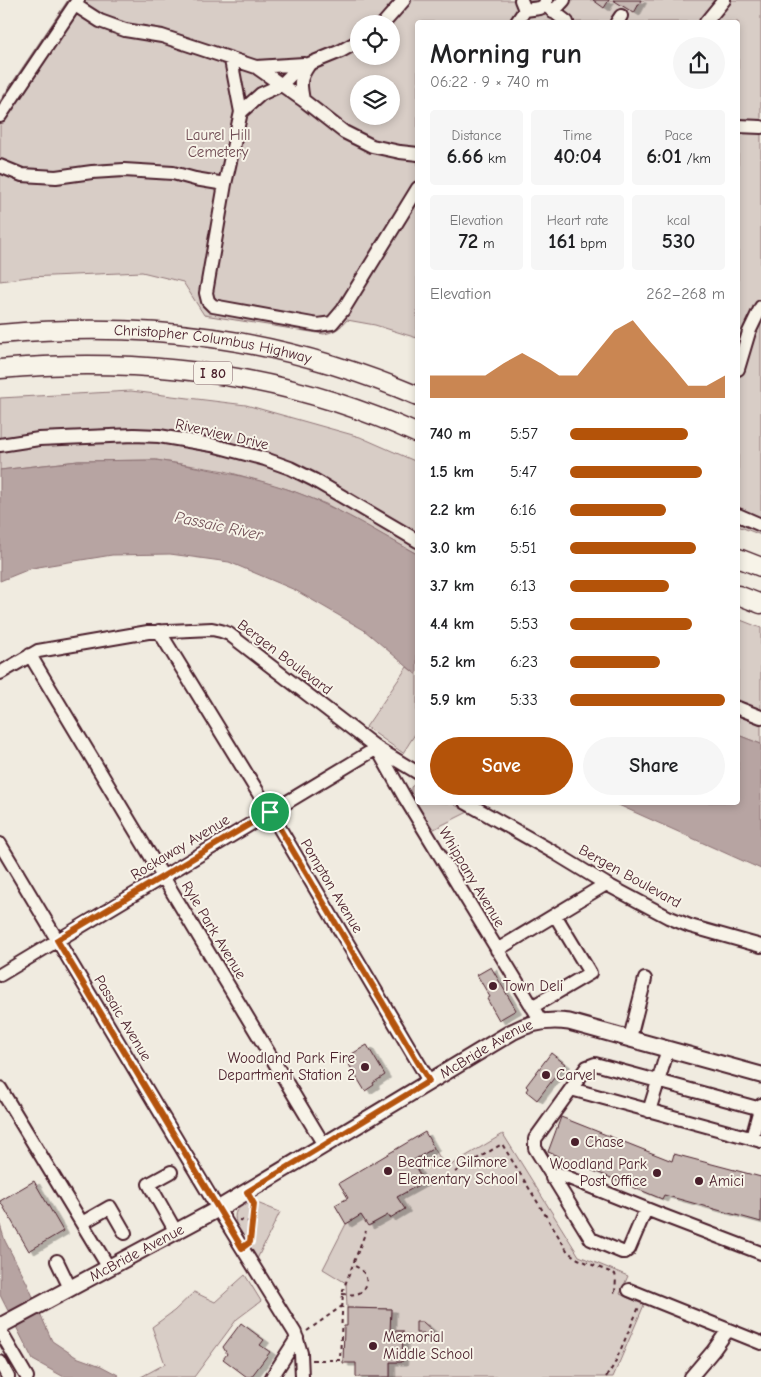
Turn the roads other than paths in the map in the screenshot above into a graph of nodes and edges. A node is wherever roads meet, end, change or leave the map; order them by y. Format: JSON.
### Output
{"nodes":[{"id":1,"x":404,"y":0,"type":"edge"},
{"id":2,"x":564,"y":0,"type":"edge"},
{"id":3,"x":724,"y":0,"type":"edge"},
{"id":4,"x":76,"y":3,"type":"edge"},
{"id":5,"x":522,"y":5,"type":"edge"},
{"id":6,"x":548,"y":6,"type":"edge"},
{"id":7,"x":391,"y":15,"type":"edge"},
{"id":8,"x":518,"y":20,"type":"edge"},
{"id":9,"x":565,"y":20,"type":"edge"},
{"id":10,"x":708,"y":20,"type":"edge"},
{"id":11,"x":350,"y":46,"type":"edge"},
{"id":12,"x":231,"y":60,"type":"junction"},
{"id":13,"x":309,"y":64,"type":"junction"},
{"id":14,"x":256,"y":67,"type":"junction"},
{"id":15,"x":281,"y":85,"type":"junction"},
{"id":16,"x":303,"y":100,"type":"junction"},
{"id":17,"x":241,"y":112,"type":"junction"},
{"id":18,"x":0,"y":116,"type":"edge"},
{"id":19,"x":740,"y":126,"type":"edge"},
{"id":20,"x":761,"y":127,"type":"edge"},
{"id":21,"x":415,"y":154,"type":"edge"},
{"id":22,"x":0,"y":166,"type":"edge"},
{"id":23,"x":226,"y":184,"type":"junction"},
{"id":24,"x":415,"y":193,"type":"edge"},
{"id":25,"x":761,"y":307,"type":"edge"},
{"id":26,"x":743,"y":331,"type":"edge"},
{"id":27,"x":0,"y":334,"type":"edge"},
{"id":28,"x":740,"y":354,"type":"edge"},
{"id":29,"x":0,"y":369,"type":"edge"},
{"id":30,"x":415,"y":395,"type":"edge"},
{"id":31,"x":415,"y":433,"type":"edge"},
{"id":32,"x":0,"y":445,"type":"edge"},
{"id":33,"x":740,"y":517,"type":"edge"},
{"id":34,"x":761,"y":525,"type":"edge"},
{"id":35,"x":415,"y":539,"type":"edge"},
{"id":36,"x":740,"y":559,"type":"edge"},
{"id":37,"x":761,"y":567,"type":"edge"},
{"id":38,"x":740,"y":596,"type":"edge"},
{"id":39,"x":761,"y":604,"type":"edge"},
{"id":40,"x":159,"y":631,"type":"junction"},
{"id":41,"x":30,"y":655,"type":"junction"},
{"id":42,"x":0,"y":673,"type":"edge"},
{"id":43,"x":740,"y":709,"type":"edge"},
{"id":44,"x":761,"y":717,"type":"edge"},
{"id":45,"x":377,"y":748,"type":"junction"},
{"id":46,"x":415,"y":771,"type":"edge"},
{"id":47,"x":470,"y":805,"type":"edge"},
{"id":48,"x":270,"y":812,"type":"junction"},
{"id":49,"x":0,"y":844,"type":"edge"},
{"id":50,"x":162,"y":877,"type":"junction"},
{"id":51,"x":606,"y":884,"type":"junction"},
{"id":52,"x":555,"y":915,"type":"junction"},
{"id":53,"x":57,"y":940,"type":"junction"},
{"id":54,"x":761,"y":946,"type":"edge"},
{"id":55,"x":497,"y":950,"type":"junction"},
{"id":56,"x":0,"y":974,"type":"edge"},
{"id":57,"x":645,"y":979,"type":"dead end"},
{"id":58,"x":532,"y":1007,"type":"junction"},
{"id":59,"x":541,"y":1021,"type":"junction"},
{"id":60,"x":630,"y":1038,"type":"junction"},
{"id":61,"x":668,"y":1049,"type":"junction"},
{"id":62,"x":761,"y":1075,"type":"edge"},
{"id":63,"x":429,"y":1081,"type":"junction"},
{"id":64,"x":658,"y":1081,"type":"junction"},
{"id":65,"x":0,"y":1088,"type":"edge"},
{"id":66,"x":571,"y":1088,"type":"junction"},
{"id":67,"x":761,"y":1108,"type":"edge"},
{"id":68,"x":649,"y":1111,"type":"junction"},
{"id":69,"x":756,"y":1140,"type":"edge"},
{"id":70,"x":324,"y":1145,"type":"junction"},
{"id":71,"x":171,"y":1172,"type":"dead end"},
{"id":72,"x":552,"y":1178,"type":"junction"},
{"id":73,"x":218,"y":1209,"type":"junction"},
{"id":74,"x":646,"y":1209,"type":"junction"},
{"id":75,"x":82,"y":1223,"type":"junction"},
{"id":76,"x":176,"y":1232,"type":"junction"},
{"id":77,"x":125,"y":1233,"type":"dead end"},
{"id":78,"x":761,"y":1253,"type":"edge"},
{"id":79,"x":57,"y":1261,"type":"dead end"},
{"id":80,"x":109,"y":1268,"type":"junction"},
{"id":81,"x":70,"y":1288,"type":"junction"},
{"id":82,"x":623,"y":1292,"type":"road end"},
{"id":83,"x":3,"y":1326,"type":"edge"},
{"id":84,"x":728,"y":1330,"type":"junction"},
{"id":85,"x":297,"y":1338,"type":"junction"},
{"id":86,"x":761,"y":1343,"type":"edge"},
{"id":87,"x":0,"y":1362,"type":"edge"},
{"id":88,"x":8,"y":1377,"type":"edge"},
{"id":89,"x":27,"y":1377,"type":"edge"},
{"id":90,"x":272,"y":1377,"type":"edge"},
{"id":91,"x":302,"y":1377,"type":"edge"},
{"id":92,"x":691,"y":1377,"type":"edge"}],
"edges":[{"from":1,"to":7,"type":"street"},
{"from":2,"to":6,"type":"street"},
{"from":3,"to":10,"type":"street"},
{"from":4,"to":12,"type":"street"},
{"from":4,"to":18,"type":"street"},
{"from":5,"to":6,"type":"street"},
{"from":5,"to":8,"type":"street"},
{"from":6,"to":9,"type":"street"},
{"from":11,"to":13,"type":"street"},
{"from":12,"to":14,"type":"street"},
{"from":12,"to":17,"type":"street"},
{"from":13,"to":14,"type":"street"},
{"from":13,"to":15,"type":"street"},
{"from":13,"to":16,"type":"street"},
{"from":14,"to":15,"type":"street"},
{"from":15,"to":16,"type":"street"},
{"from":15,"to":17,"type":"street"},
{"from":16,"to":21,"type":"street"},
{"from":17,"to":23,"type":"street"},
{"from":19,"to":20,"type":"street"},
{"from":22,"to":23,"type":"street"},
{"from":23,"to":24,"type":"street"},
{"from":25,"to":26,"type":"street"},
{"from":26,"to":28,"type":"street"},
{"from":27,"to":30,"type":"highway","name":"Christopher Columbus Highway","number":"I 80"},
{"from":29,"to":31,"type":"highway","name":"Christopher Columbus Highway","number":"I 80"},
{"from":32,"to":35,"type":"street","name":"Riverview Drive"},
{"from":33,"to":34,"type":"street"},
{"from":36,"to":37,"type":"highway"},
{"from":38,"to":39,"type":"highway"},
{"from":40,"to":41,"type":"street","name":"Bergen Boulevard"},
{"from":40,"to":45,"type":"street","name":"Bergen Boulevard"},
{"from":40,"to":48,"type":"street","name":"Pompton Avenue"},
{"from":41,"to":42,"type":"street","name":"Bergen Boulevard"},
{"from":41,"to":50,"type":"street","name":"Ryle Park Avenue"},
{"from":43,"to":44,"type":"street"},
{"from":45,"to":46,"type":"street","name":"Bergen Boulevard"},
{"from":45,"to":48,"type":"street","name":"Rockaway Avenue"},
{"from":45,"to":55,"type":"street","name":"Whippany Avenue"},
{"from":47,"to":51,"type":"street","name":"Bergen Boulevard"},
{"from":48,"to":50,"type":"street","name":"Rockaway Avenue"},
{"from":48,"to":63,"type":"street","name":"Pompton Avenue"},
{"from":49,"to":53,"type":"street","name":"Passaic Avenue"},
{"from":50,"to":53,"type":"street","name":"Rockaway Avenue"},
{"from":50,"to":70,"type":"street","name":"Ryle Park Avenue"},
{"from":51,"to":52,"type":"street"},
{"from":51,"to":54,"type":"street","name":"Bergen Boulevard"},
{"from":52,"to":55,"type":"street"},
{"from":52,"to":58,"type":"street"},
{"from":53,"to":56,"type":"street","name":"Rockaway Avenue"},
{"from":53,"to":73,"type":"street","name":"Passaic Avenue"},
{"from":55,"to":58,"type":"street","name":"Whippany Avenue"},
{"from":57,"to":60,"type":"street"},
{"from":58,"to":59,"type":"street","name":"Whippany Avenue"},
{"from":59,"to":60,"type":"main road","name":"McBride Avenue"},
{"from":59,"to":63,"type":"main road","name":"McBride Avenue"},
{"from":60,"to":61,"type":"main road","name":"McBride Avenue"},
{"from":61,"to":62,"type":"main road","name":"McBride Avenue"},
{"from":61,"to":64,"type":"street"},
{"from":63,"to":70,"type":"main road","name":"McBride Avenue"},
{"from":64,"to":66,"type":"street"},
{"from":64,"to":67,"type":"street"},
{"from":64,"to":68,"type":"street"},
{"from":65,"to":75,"type":"street"},
{"from":66,"to":68,"type":"street"},
{"from":66,"to":72,"type":"street"},
{"from":67,"to":69,"type":"street"},
{"from":68,"to":69,"type":"street"},
{"from":70,"to":73,"type":"main road","name":"McBride Avenue"},
{"from":71,"to":76,"type":"street"},
{"from":72,"to":74,"type":"street"},
{"from":72,"to":74,"type":"street"},
{"from":73,"to":76,"type":"main road","name":"McBride Avenue"},
{"from":73,"to":85,"type":"street","name":"Passaic Avenue"},
{"from":74,"to":78,"type":"street"},
{"from":75,"to":77,"type":"street"},
{"from":75,"to":80,"type":"street"},
{"from":76,"to":80,"type":"main road","name":"McBride Avenue"},
{"from":79,"to":81,"type":"street"},
{"from":80,"to":81,"type":"main road","name":"McBride Avenue"},
{"from":81,"to":83,"type":"main road","name":"McBride Avenue"},
{"from":82,"to":84,"type":"street"},
{"from":83,"to":89,"type":"street"},
{"from":84,"to":86,"type":"street"},
{"from":84,"to":92,"type":"street"},
{"from":85,"to":90,"type":"street"},
{"from":85,"to":91,"type":"street","name":"Passaic Avenue"},
{"from":87,"to":88,"type":"street"}]}
